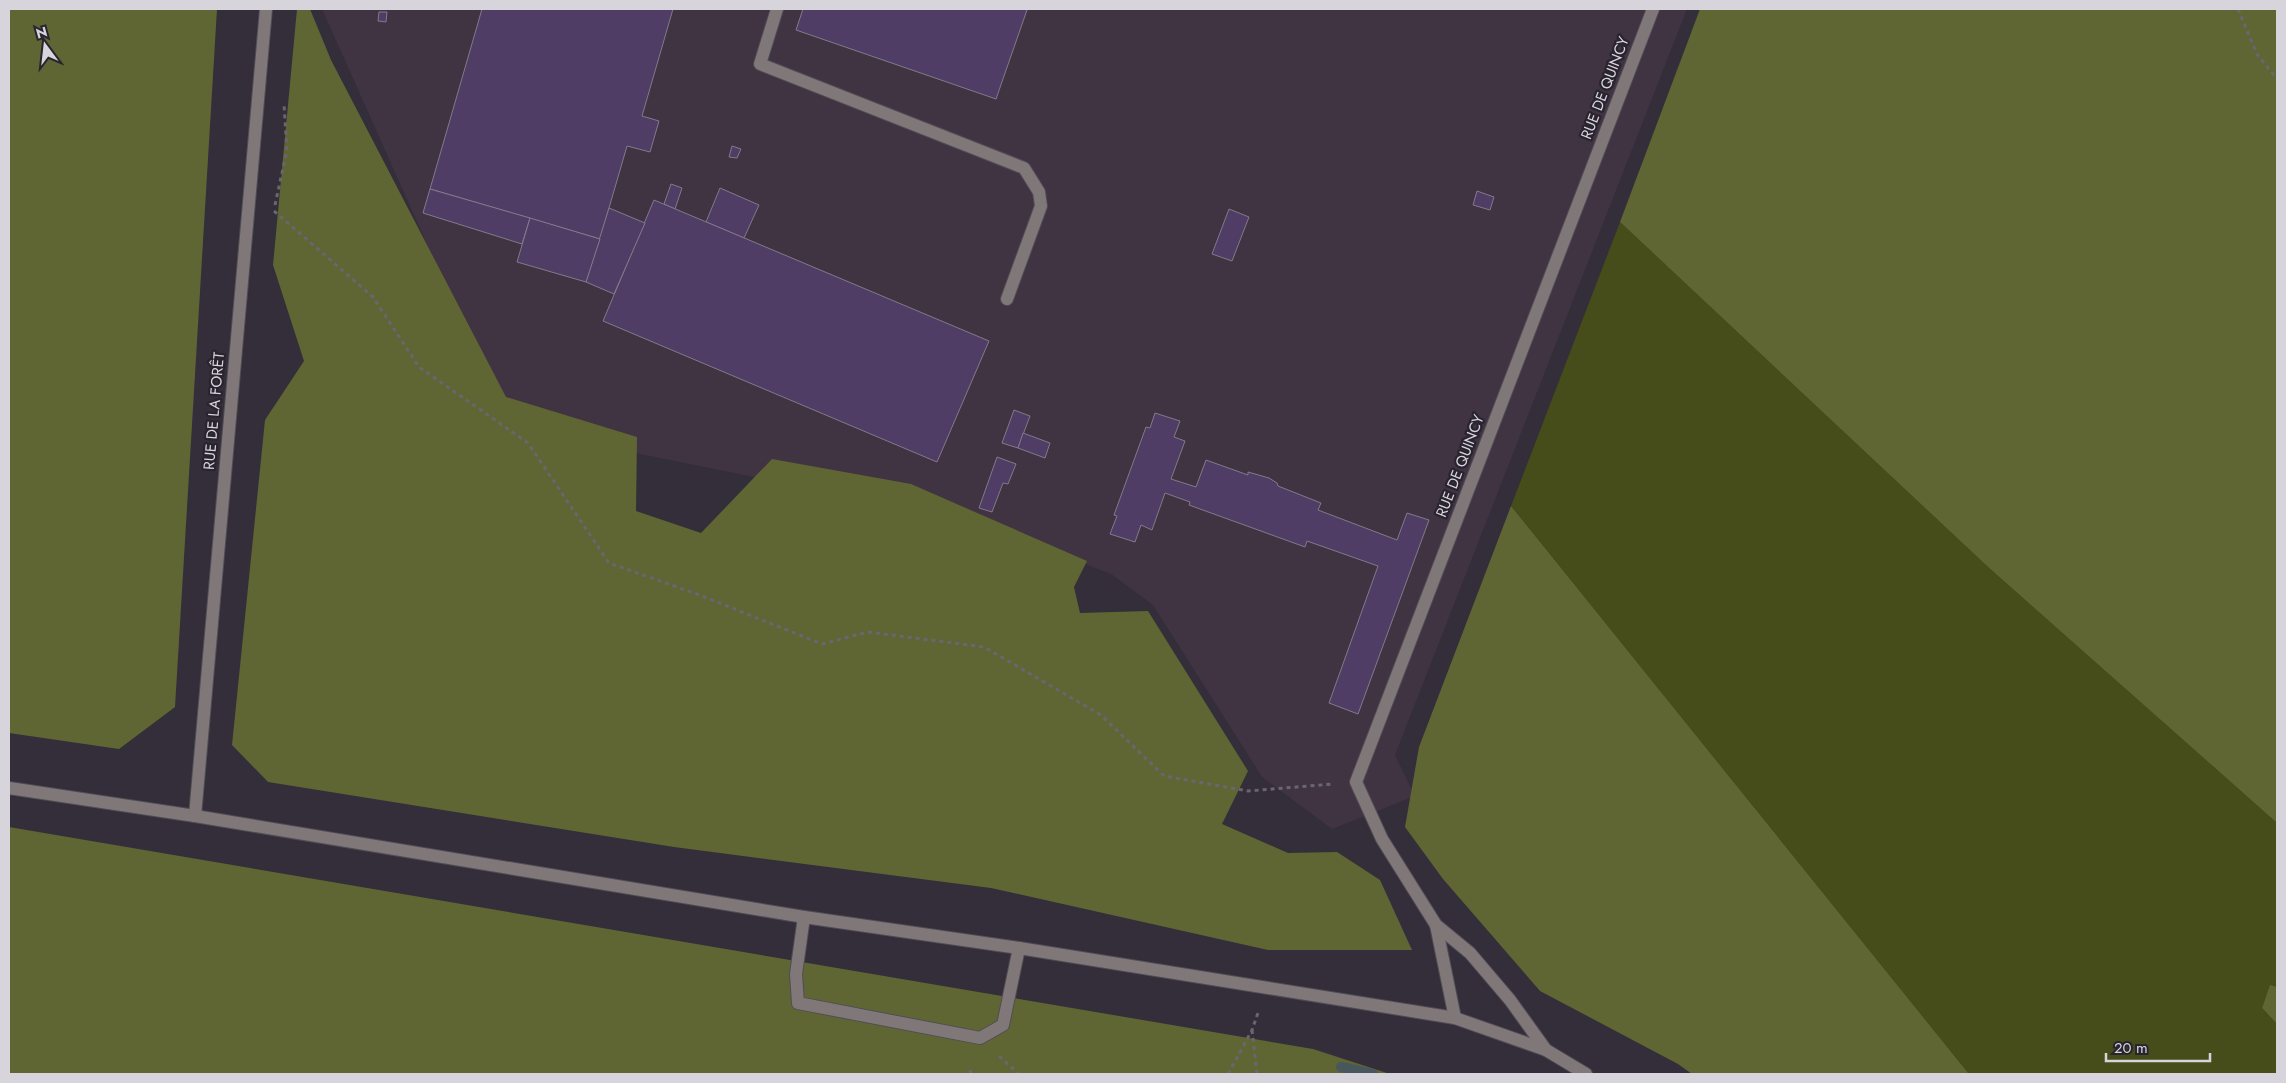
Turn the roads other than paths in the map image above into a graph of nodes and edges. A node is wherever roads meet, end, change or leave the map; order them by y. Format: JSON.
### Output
{"nodes":[{"id":1,"x":266,"y":9,"type":"edge"},
{"id":2,"x":777,"y":9,"type":"edge"},
{"id":3,"x":1653,"y":9,"type":"edge"},
{"id":4,"x":1007,"y":299,"type":"dead end"},
{"id":5,"x":9,"y":788,"type":"edge"},
{"id":6,"x":195,"y":816,"type":"junction"},
{"id":7,"x":804,"y":918,"type":"junction"},
{"id":8,"x":1436,"y":925,"type":"junction"},
{"id":9,"x":1019,"y":948,"type":"junction"},
{"id":10,"x":1455,"y":1018,"type":"junction"},
{"id":11,"x":1546,"y":1050,"type":"junction"},
{"id":12,"x":1586,"y":1074,"type":"edge"}],
"edges":[{"from":1,"to":6,"type":"street","name":"RUE DE LA FORÊT"},
{"from":2,"to":4,"type":"street"},
{"from":3,"to":8,"type":"street","name":"RUE DE QUINCY"},
{"from":5,"to":6,"type":"street"},
{"from":6,"to":7,"type":"street"},
{"from":7,"to":9,"type":"street"},
{"from":7,"to":9,"type":"street"},
{"from":8,"to":10,"type":"street"},
{"from":8,"to":11,"type":"street"},
{"from":9,"to":10,"type":"street"},
{"from":10,"to":11,"type":"street"},
{"from":11,"to":12,"type":"street"}]}
